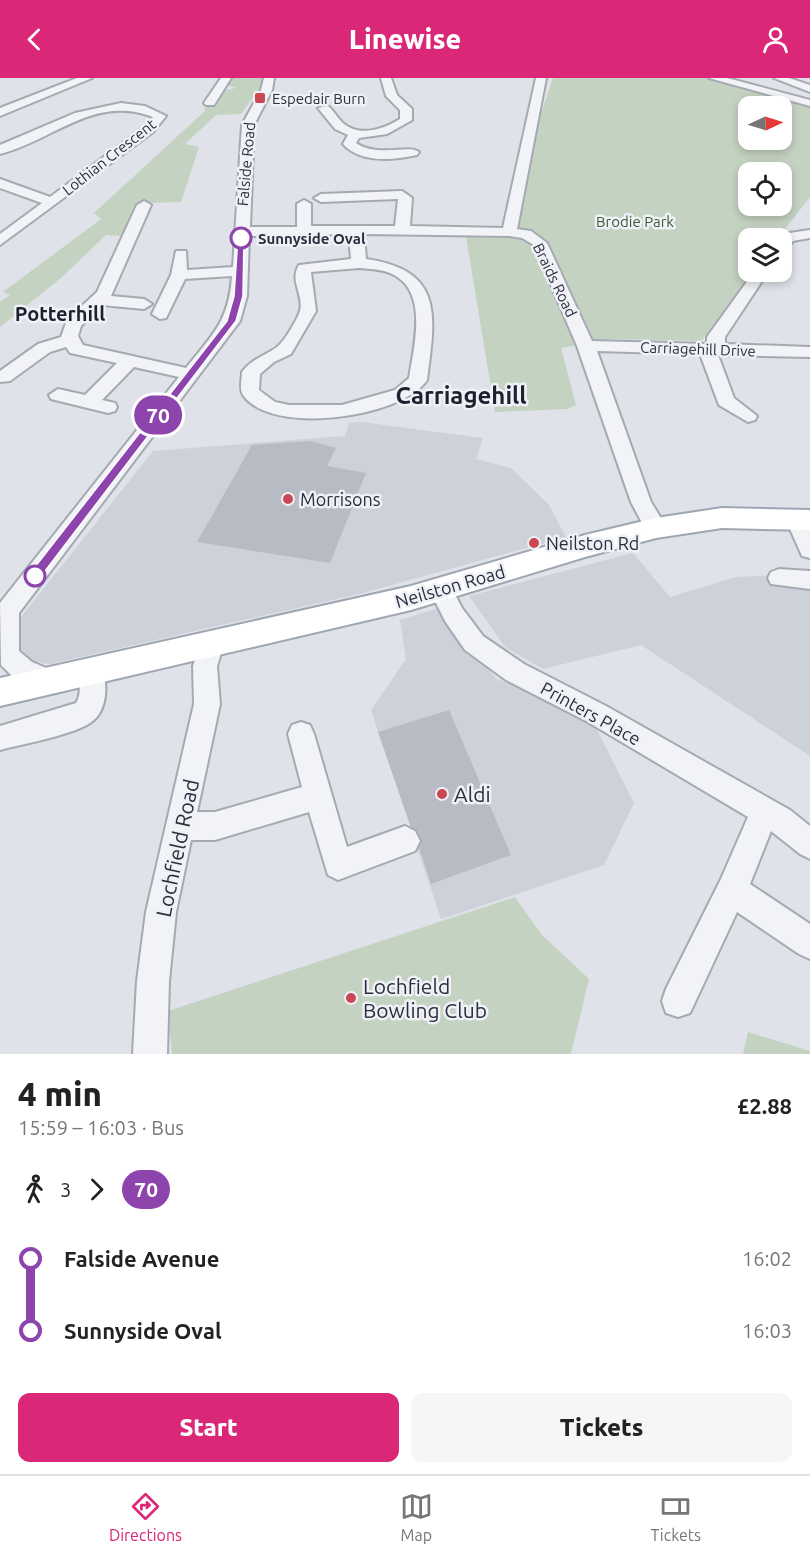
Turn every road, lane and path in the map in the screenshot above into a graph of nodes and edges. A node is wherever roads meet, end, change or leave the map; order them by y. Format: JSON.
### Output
{"nodes":[{"id":1,"x":226,"y":78,"type":"edge"},
{"id":2,"x":269,"y":78,"type":"edge"},
{"id":3,"x":386,"y":78,"type":"edge"},
{"id":4,"x":541,"y":78,"type":"edge"},
{"id":5,"x":714,"y":78,"type":"edge"},
{"id":6,"x":779,"y":78,"type":"edge"},
{"id":7,"x":79,"y":79,"type":"edge"},
{"id":8,"x":810,"y":89,"type":"edge"},
{"id":9,"x":0,"y":97,"type":"edge"},
{"id":10,"x":21,"y":103,"type":"junction"},
{"id":11,"x":210,"y":103,"type":"dead end"},
{"id":12,"x":810,"y":103,"type":"edge"},
{"id":13,"x":324,"y":108,"type":"dead end"},
{"id":14,"x":0,"y":112,"type":"edge"},
{"id":15,"x":355,"y":133,"type":"junction"},
{"id":16,"x":0,"y":150,"type":"edge"},
{"id":17,"x":412,"y":152,"type":"dead end"},
{"id":18,"x":0,"y":183,"type":"edge"},
{"id":19,"x":321,"y":198,"type":"dead end"},
{"id":20,"x":52,"y":202,"type":"junction"},
{"id":21,"x":304,"y":204,"type":"dead end"},
{"id":22,"x":144,"y":205,"type":"dead end"},
{"id":23,"x":356,"y":230,"type":"junction"},
{"id":24,"x":402,"y":230,"type":"junction"},
{"id":25,"x":304,"y":231,"type":"junction"},
{"id":26,"x":241,"y":232,"type":"junction"},
{"id":27,"x":509,"y":232,"type":"junction"},
{"id":28,"x":810,"y":234,"type":"edge"},
{"id":29,"x":792,"y":236,"type":"edge"},
{"id":30,"x":0,"y":241,"type":"edge"},
{"id":31,"x":181,"y":254,"type":"dead end"},
{"id":32,"x":359,"y":263,"type":"junction"},
{"id":33,"x":239,"y":271,"type":"junction"},
{"id":34,"x":179,"y":275,"type":"junction"},
{"id":35,"x":753,"y":282,"type":"edge"},
{"id":36,"x":100,"y":300,"type":"junction"},
{"id":37,"x":144,"y":304,"type":"dead end"},
{"id":38,"x":160,"y":314,"type":"dead end"},
{"id":39,"x":71,"y":340,"type":"junction"},
{"id":40,"x":586,"y":346,"type":"junction"},
{"id":41,"x":712,"y":349,"type":"junction"},
{"id":42,"x":810,"y":352,"type":"edge"},
{"id":43,"x":129,"y":362,"type":"junction"},
{"id":44,"x":190,"y":374,"type":"junction"},
{"id":45,"x":4,"y":377,"type":"dead end"},
{"id":46,"x":58,"y":395,"type":"dead end"},
{"id":47,"x":89,"y":402,"type":"junction"},
{"id":48,"x":108,"y":407,"type":"dead end"},
{"id":49,"x":748,"y":416,"type":"dead end"},
{"id":50,"x":804,"y":520,"type":"edge"},
{"id":51,"x":656,"y":528,"type":"junction"},
{"id":52,"x":810,"y":550,"type":"edge"},
{"id":53,"x":778,"y":578,"type":"dead end"},
{"id":54,"x":810,"y":580,"type":"edge"},
{"id":55,"x":441,"y":589,"type":"junction"},
{"id":56,"x":4,"y":616,"type":"edge"},
{"id":57,"x":212,"y":644,"type":"junction"},
{"id":58,"x":91,"y":670,"type":"junction"},
{"id":59,"x":49,"y":681,"type":"junction"},
{"id":60,"x":0,"y":692,"type":"edge"},
{"id":61,"x":301,"y":734,"type":"dead end"},
{"id":62,"x":0,"y":738,"type":"edge"},
{"id":63,"x":318,"y":796,"type":"junction"},
{"id":64,"x":765,"y":811,"type":"junction"},
{"id":65,"x":181,"y":826,"type":"junction"},
{"id":66,"x":405,"y":841,"type":"dead end"},
{"id":67,"x":810,"y":844,"type":"edge"},
{"id":68,"x":732,"y":890,"type":"junction"},
{"id":69,"x":810,"y":943,"type":"edge"},
{"id":70,"x":678,"y":1001,"type":"dead end"},
{"id":71,"x":150,"y":1054,"type":"edge"}],
"edges":[{"from":1,"to":11,"type":"street"},
{"from":2,"to":26,"type":"street","name":"Falside Road"},
{"from":3,"to":15,"type":"street"},
{"from":4,"to":27,"type":"street"},
{"from":5,"to":12,"type":"street"},
{"from":6,"to":8,"type":"street"},
{"from":7,"to":10,"type":"street"},
{"from":9,"to":10,"type":"street"},
{"from":10,"to":14,"type":"street"},
{"from":13,"to":15,"type":"street"},
{"from":15,"to":17,"type":"street"},
{"from":16,"to":20,"type":"street","name":"Lothian Crescent"},
{"from":18,"to":20,"type":"street","name":"Lothian Crescent"},
{"from":19,"to":24,"type":"street"},
{"from":20,"to":30,"type":"street"},
{"from":21,"to":25,"type":"street"},
{"from":22,"to":36,"type":"street"},
{"from":23,"to":24,"type":"street","name":"Braids Road"},
{"from":23,"to":25,"type":"street","name":"Braids Road"},
{"from":23,"to":32,"type":"street"},
{"from":24,"to":27,"type":"street","name":"Braids Road"},
{"from":25,"to":26,"type":"street","name":"Braids Road"},
{"from":26,"to":33,"type":"street","name":"Falside Road"},
{"from":27,"to":40,"type":"street","name":"Braids Road"},
{"from":28,"to":29,"type":"street"},
{"from":31,"to":34,"type":"street"},
{"from":32,"to":32,"type":"street"},
{"from":33,"to":34,"type":"street"},
{"from":33,"to":44,"type":"street","name":"Falside Road"},
{"from":34,"to":38,"type":"street"},
{"from":35,"to":41,"type":"street"},
{"from":36,"to":37,"type":"street"},
{"from":36,"to":39,"type":"street"},
{"from":39,"to":43,"type":"street"},
{"from":39,"to":45,"type":"street"},
{"from":40,"to":41,"type":"street","name":"Carriagehill Drive"},
{"from":40,"to":51,"type":"street","name":"Braids Road"},
{"from":41,"to":42,"type":"street","name":"Carriagehill Drive"},
{"from":41,"to":49,"type":"street"},
{"from":43,"to":44,"type":"street"},
{"from":43,"to":47,"type":"street"},
{"from":44,"to":56,"type":"street","name":"Falside Road"},
{"from":46,"to":47,"type":"street"},
{"from":47,"to":48,"type":"street"},
{"from":50,"to":51,"type":"main road","name":"Neilston Road"},
{"from":50,"to":52,"type":"street"},
{"from":51,"to":55,"type":"main road","name":"Neilston Road"},
{"from":53,"to":54,"type":"street"},
{"from":55,"to":57,"type":"main road","name":"Neilston Road"},
{"from":55,"to":64,"type":"street","name":"Printers Place"},
{"from":56,"to":59,"type":"street","name":"Falside Road"},
{"from":57,"to":58,"type":"main road","name":"Neilston Road"},
{"from":57,"to":65,"type":"street","name":"Lochfield Road"},
{"from":58,"to":59,"type":"main road","name":"Neilston Road"},
{"from":58,"to":62,"type":"street"},
{"from":59,"to":60,"type":"main road","name":"Neilston Road"},
{"from":61,"to":63,"type":"street"},
{"from":63,"to":65,"type":"street"},
{"from":63,"to":66,"type":"street"},
{"from":64,"to":67,"type":"street","name":"Printers Place"},
{"from":64,"to":68,"type":"street"},
{"from":65,"to":71,"type":"street","name":"Lochfield Road"},
{"from":68,"to":69,"type":"street"},
{"from":68,"to":70,"type":"street"}]}
